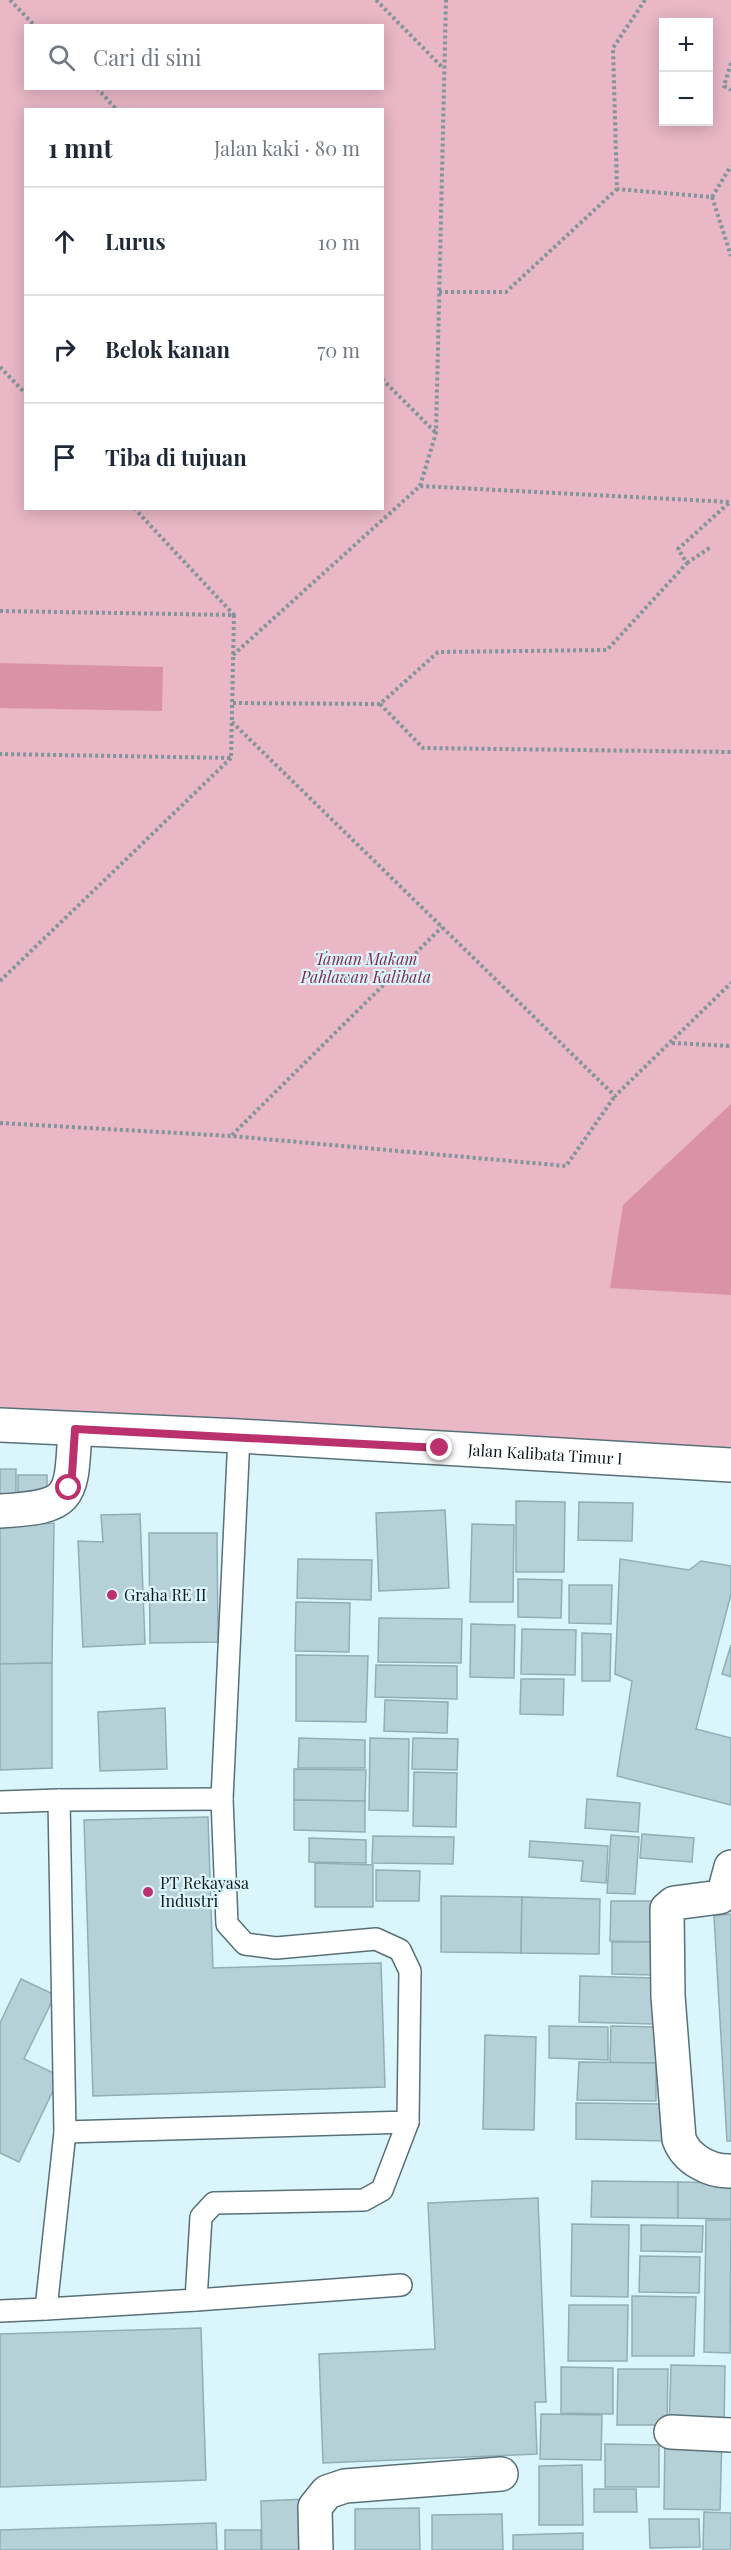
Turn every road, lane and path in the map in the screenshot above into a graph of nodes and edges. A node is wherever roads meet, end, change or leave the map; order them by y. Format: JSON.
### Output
{"nodes":[{"id":1,"x":10,"y":0,"type":"edge"},
{"id":2,"x":376,"y":0,"type":"edge"},
{"id":3,"x":446,"y":0,"type":"edge"},
{"id":4,"x":645,"y":0,"type":"edge"},
{"id":5,"x":33,"y":24,"type":"edge"},
{"id":6,"x":731,"y":63,"type":"edge"},
{"id":7,"x":444,"y":68,"type":"junction"},
{"id":8,"x":99,"y":90,"type":"edge"},
{"id":9,"x":731,"y":90,"type":"edge"},
{"id":10,"x":115,"y":108,"type":"edge"},
{"id":11,"x":731,"y":166,"type":"edge"},
{"id":12,"x":616,"y":189,"type":"junction"},
{"id":13,"x":712,"y":197,"type":"junction"},
{"id":14,"x":731,"y":256,"type":"edge"},
{"id":15,"x":439,"y":292,"type":"junction"},
{"id":16,"x":0,"y":367,"type":"edge"},
{"id":17,"x":384,"y":381,"type":"edge"},
{"id":18,"x":24,"y":392,"type":"edge"},
{"id":19,"x":436,"y":433,"type":"junction"},
{"id":20,"x":420,"y":486,"type":"junction"},
{"id":21,"x":731,"y":502,"type":"edge"},
{"id":22,"x":136,"y":510,"type":"edge"},
{"id":23,"x":711,"y":547,"type":"dead end"},
{"id":24,"x":687,"y":563,"type":"junction"},
{"id":25,"x":0,"y":611,"type":"edge"},
{"id":26,"x":234,"y":615,"type":"junction"},
{"id":27,"x":233,"y":655,"type":"junction"},
{"id":28,"x":233,"y":703,"type":"junction"},
{"id":29,"x":380,"y":704,"type":"junction"},
{"id":30,"x":232,"y":722,"type":"junction"},
{"id":31,"x":731,"y":752,"type":"edge"},
{"id":32,"x":0,"y":754,"type":"edge"},
{"id":33,"x":231,"y":758,"type":"junction"},
{"id":34,"x":442,"y":927,"type":"junction"},
{"id":35,"x":0,"y":981,"type":"edge"},
{"id":36,"x":731,"y":983,"type":"edge"},
{"id":37,"x":671,"y":1043,"type":"junction"},
{"id":38,"x":731,"y":1046,"type":"edge"},
{"id":39,"x":615,"y":1096,"type":"junction"},
{"id":40,"x":0,"y":1124,"type":"edge"},
{"id":41,"x":231,"y":1136,"type":"junction"},
{"id":42,"x":0,"y":1425,"type":"edge"},
{"id":43,"x":75,"y":1429,"type":"junction"},
{"id":44,"x":239,"y":1436,"type":"junction"},
{"id":45,"x":731,"y":1465,"type":"edge"},
{"id":46,"x":0,"y":1511,"type":"edge"},
{"id":47,"x":222,"y":1799,"type":"junction"},
{"id":48,"x":58,"y":1800,"type":"junction"},
{"id":49,"x":0,"y":1802,"type":"edge"},
{"id":50,"x":731,"y":1867,"type":"edge"},
{"id":51,"x":408,"y":2122,"type":"junction"},
{"id":52,"x":65,"y":2132,"type":"junction"},
{"id":53,"x":731,"y":2171,"type":"edge"},
{"id":54,"x":401,"y":2285,"type":"dead end"},
{"id":55,"x":196,"y":2300,"type":"junction"},
{"id":56,"x":46,"y":2309,"type":"junction"},
{"id":57,"x":0,"y":2311,"type":"edge"},
{"id":58,"x":671,"y":2432,"type":"dead end"},
{"id":59,"x":731,"y":2435,"type":"edge"},
{"id":60,"x":501,"y":2474,"type":"dead end"},
{"id":61,"x":316,"y":2550,"type":"edge"}],
"edges":[{"from":1,"to":5,"type":"path"},
{"from":2,"to":7,"type":"path"},
{"from":3,"to":7,"type":"path"},
{"from":4,"to":12,"type":"path"},
{"from":6,"to":9,"type":"path"},
{"from":7,"to":15,"type":"path"},
{"from":8,"to":10,"type":"path"},
{"from":11,"to":13,"type":"path"},
{"from":12,"to":13,"type":"path"},
{"from":12,"to":15,"type":"path"},
{"from":13,"to":14,"type":"path"},
{"from":15,"to":19,"type":"path"},
{"from":16,"to":18,"type":"path"},
{"from":17,"to":19,"type":"path"},
{"from":19,"to":20,"type":"path"},
{"from":20,"to":21,"type":"path"},
{"from":20,"to":27,"type":"path"},
{"from":21,"to":24,"type":"path"},
{"from":22,"to":26,"type":"path"},
{"from":23,"to":24,"type":"path"},
{"from":24,"to":29,"type":"path"},
{"from":25,"to":26,"type":"path"},
{"from":26,"to":27,"type":"path"},
{"from":27,"to":28,"type":"path"},
{"from":28,"to":29,"type":"path"},
{"from":28,"to":30,"type":"path"},
{"from":29,"to":31,"type":"path"},
{"from":30,"to":33,"type":"path"},
{"from":30,"to":34,"type":"path"},
{"from":32,"to":33,"type":"path"},
{"from":33,"to":35,"type":"path"},
{"from":34,"to":39,"type":"path"},
{"from":34,"to":41,"type":"path"},
{"from":36,"to":37,"type":"path"},
{"from":37,"to":38,"type":"path"},
{"from":37,"to":39,"type":"path"},
{"from":39,"to":41,"type":"path"},
{"from":40,"to":41,"type":"path"},
{"from":42,"to":43,"type":"street","name":"Jalan Kalibata Timur I"},
{"from":43,"to":44,"type":"street","name":"Jalan Kalibata Timur I"},
{"from":43,"to":46,"type":"street"},
{"from":44,"to":45,"type":"street","name":"Jalan Kalibata Timur I"},
{"from":44,"to":47,"type":"lane"},
{"from":47,"to":48,"type":"lane"},
{"from":47,"to":51,"type":"lane"},
{"from":48,"to":49,"type":"lane"},
{"from":48,"to":52,"type":"lane"},
{"from":50,"to":53,"type":"street"},
{"from":51,"to":52,"type":"lane"},
{"from":51,"to":55,"type":"lane"},
{"from":52,"to":56,"type":"lane"},
{"from":54,"to":55,"type":"lane"},
{"from":55,"to":56,"type":"lane"},
{"from":56,"to":57,"type":"lane"},
{"from":58,"to":59,"type":"street"},
{"from":60,"to":61,"type":"street"}]}
